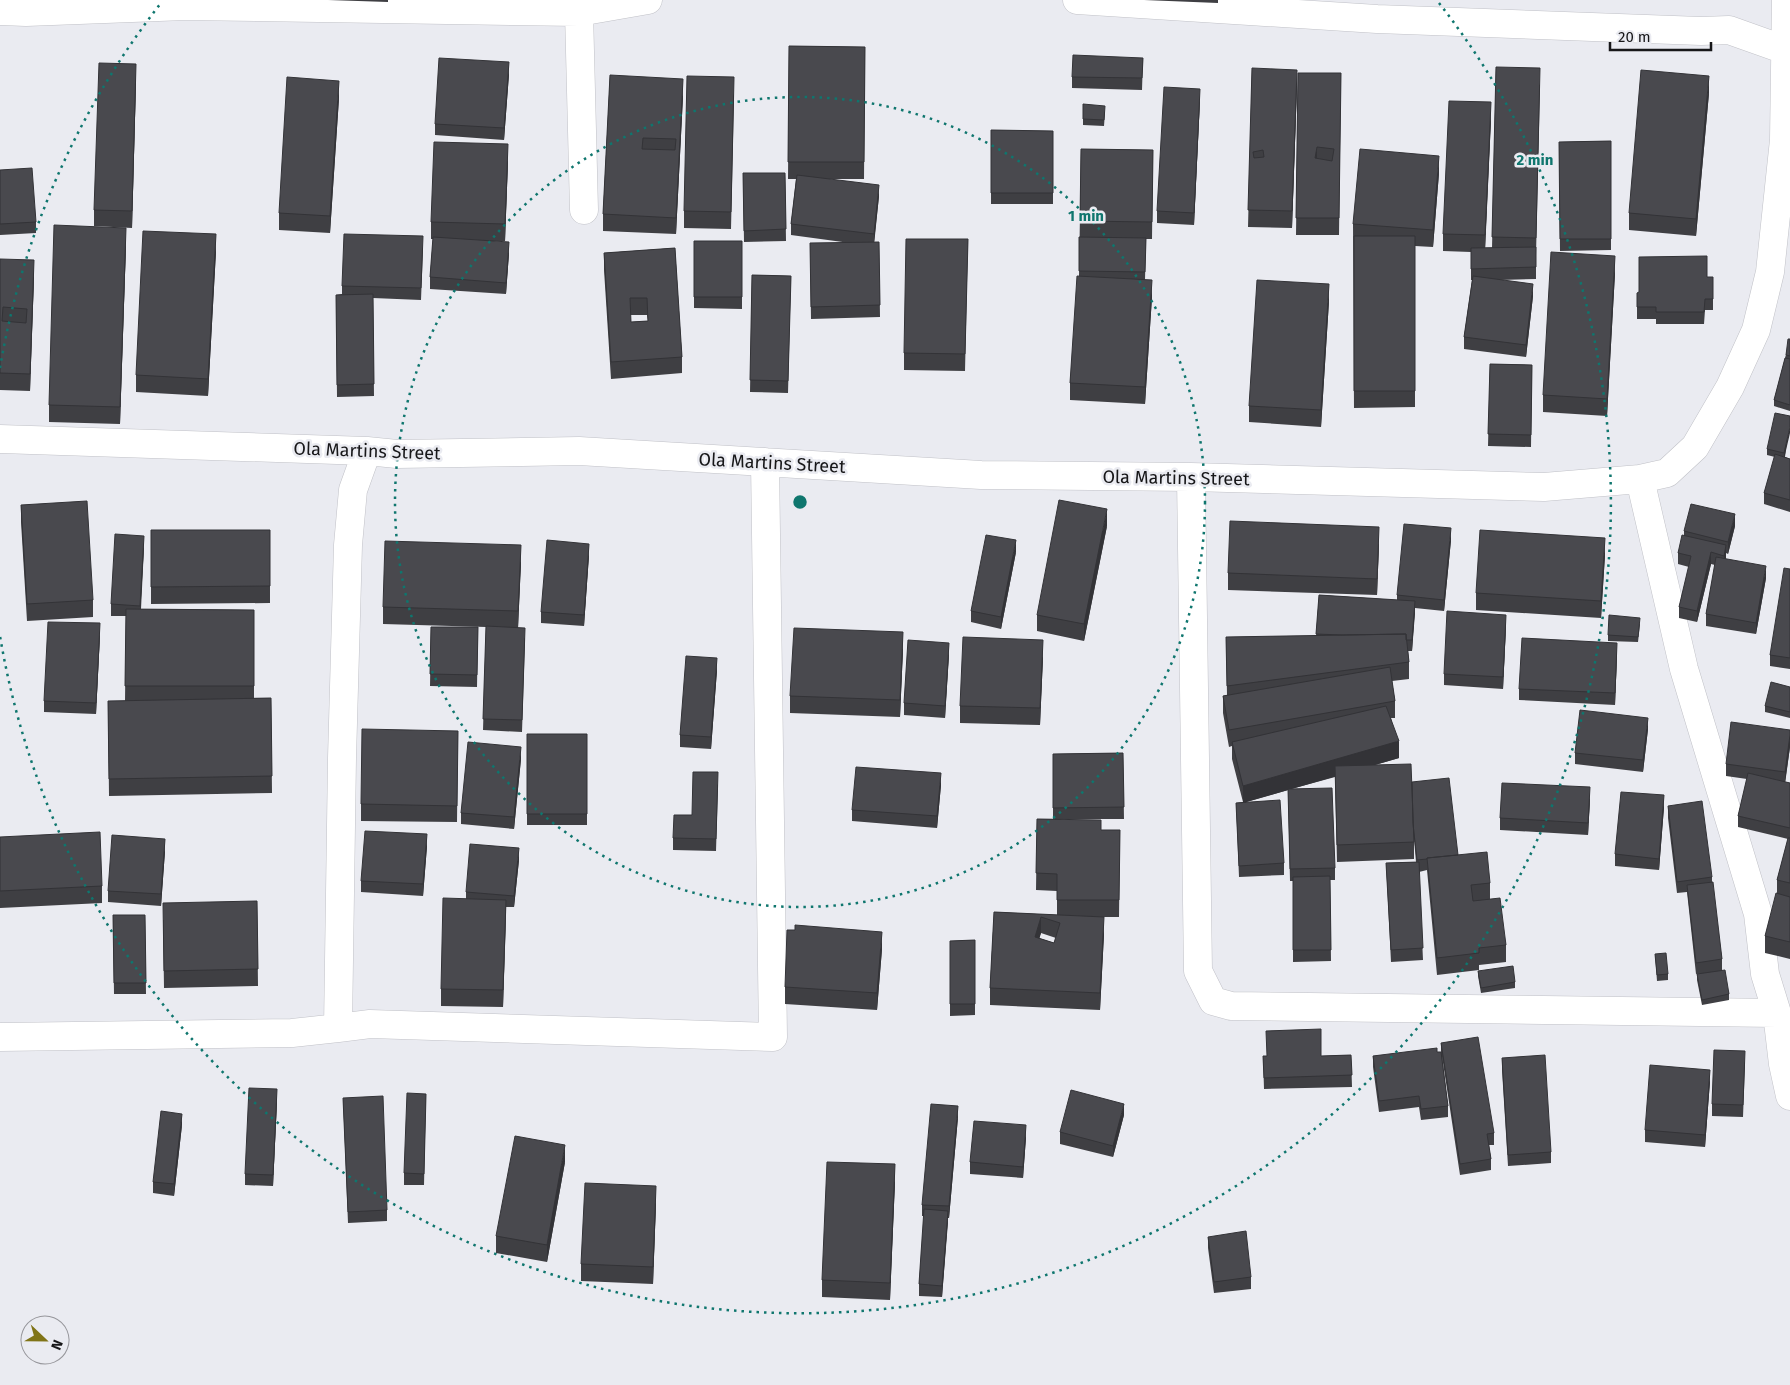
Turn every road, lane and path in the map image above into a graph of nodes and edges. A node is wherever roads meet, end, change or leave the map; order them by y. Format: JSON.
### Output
{"nodes":[{"id":1,"x":648,"y":0,"type":"edge"},
{"id":2,"x":1077,"y":0,"type":"edge"},
{"id":3,"x":1786,"y":0,"type":"edge"},
{"id":4,"x":1377,"y":9,"type":"edge"},
{"id":5,"x":0,"y":11,"type":"edge"},
{"id":6,"x":579,"y":12,"type":"junction"},
{"id":7,"x":1784,"y":50,"type":"junction"},
{"id":8,"x":584,"y":210,"type":"dead end"},
{"id":9,"x":0,"y":439,"type":"edge"},
{"id":10,"x":367,"y":451,"type":"junction"},
{"id":11,"x":765,"y":462,"type":"junction"},
{"id":12,"x":1191,"y":477,"type":"junction"},
{"id":13,"x":1640,"y":479,"type":"junction"},
{"id":14,"x":1777,"y":1013,"type":"junction"},
{"id":15,"x":338,"y":1028,"type":"junction"},
{"id":16,"x":0,"y":1037,"type":"edge"},
{"id":17,"x":1790,"y":1096,"type":"edge"}],
"edges":[{"from":1,"to":6,"type":"street"},
{"from":2,"to":4,"type":"street"},
{"from":3,"to":7,"type":"street","name":"Ola Martins Street"},
{"from":4,"to":7,"type":"street"},
{"from":5,"to":6,"type":"street"},
{"from":6,"to":8,"type":"street"},
{"from":7,"to":13,"type":"street","name":"Ola Martins Street"},
{"from":9,"to":10,"type":"street","name":"Ola Martins Street"},
{"from":10,"to":11,"type":"street","name":"Ola Martins Street"},
{"from":10,"to":15,"type":"street"},
{"from":11,"to":12,"type":"street","name":"Ola Martins Street"},
{"from":11,"to":15,"type":"street"},
{"from":12,"to":13,"type":"street","name":"Ola Martins Street"},
{"from":12,"to":14,"type":"street"},
{"from":13,"to":14,"type":"street"},
{"from":14,"to":17,"type":"street"},
{"from":15,"to":16,"type":"street"}]}
